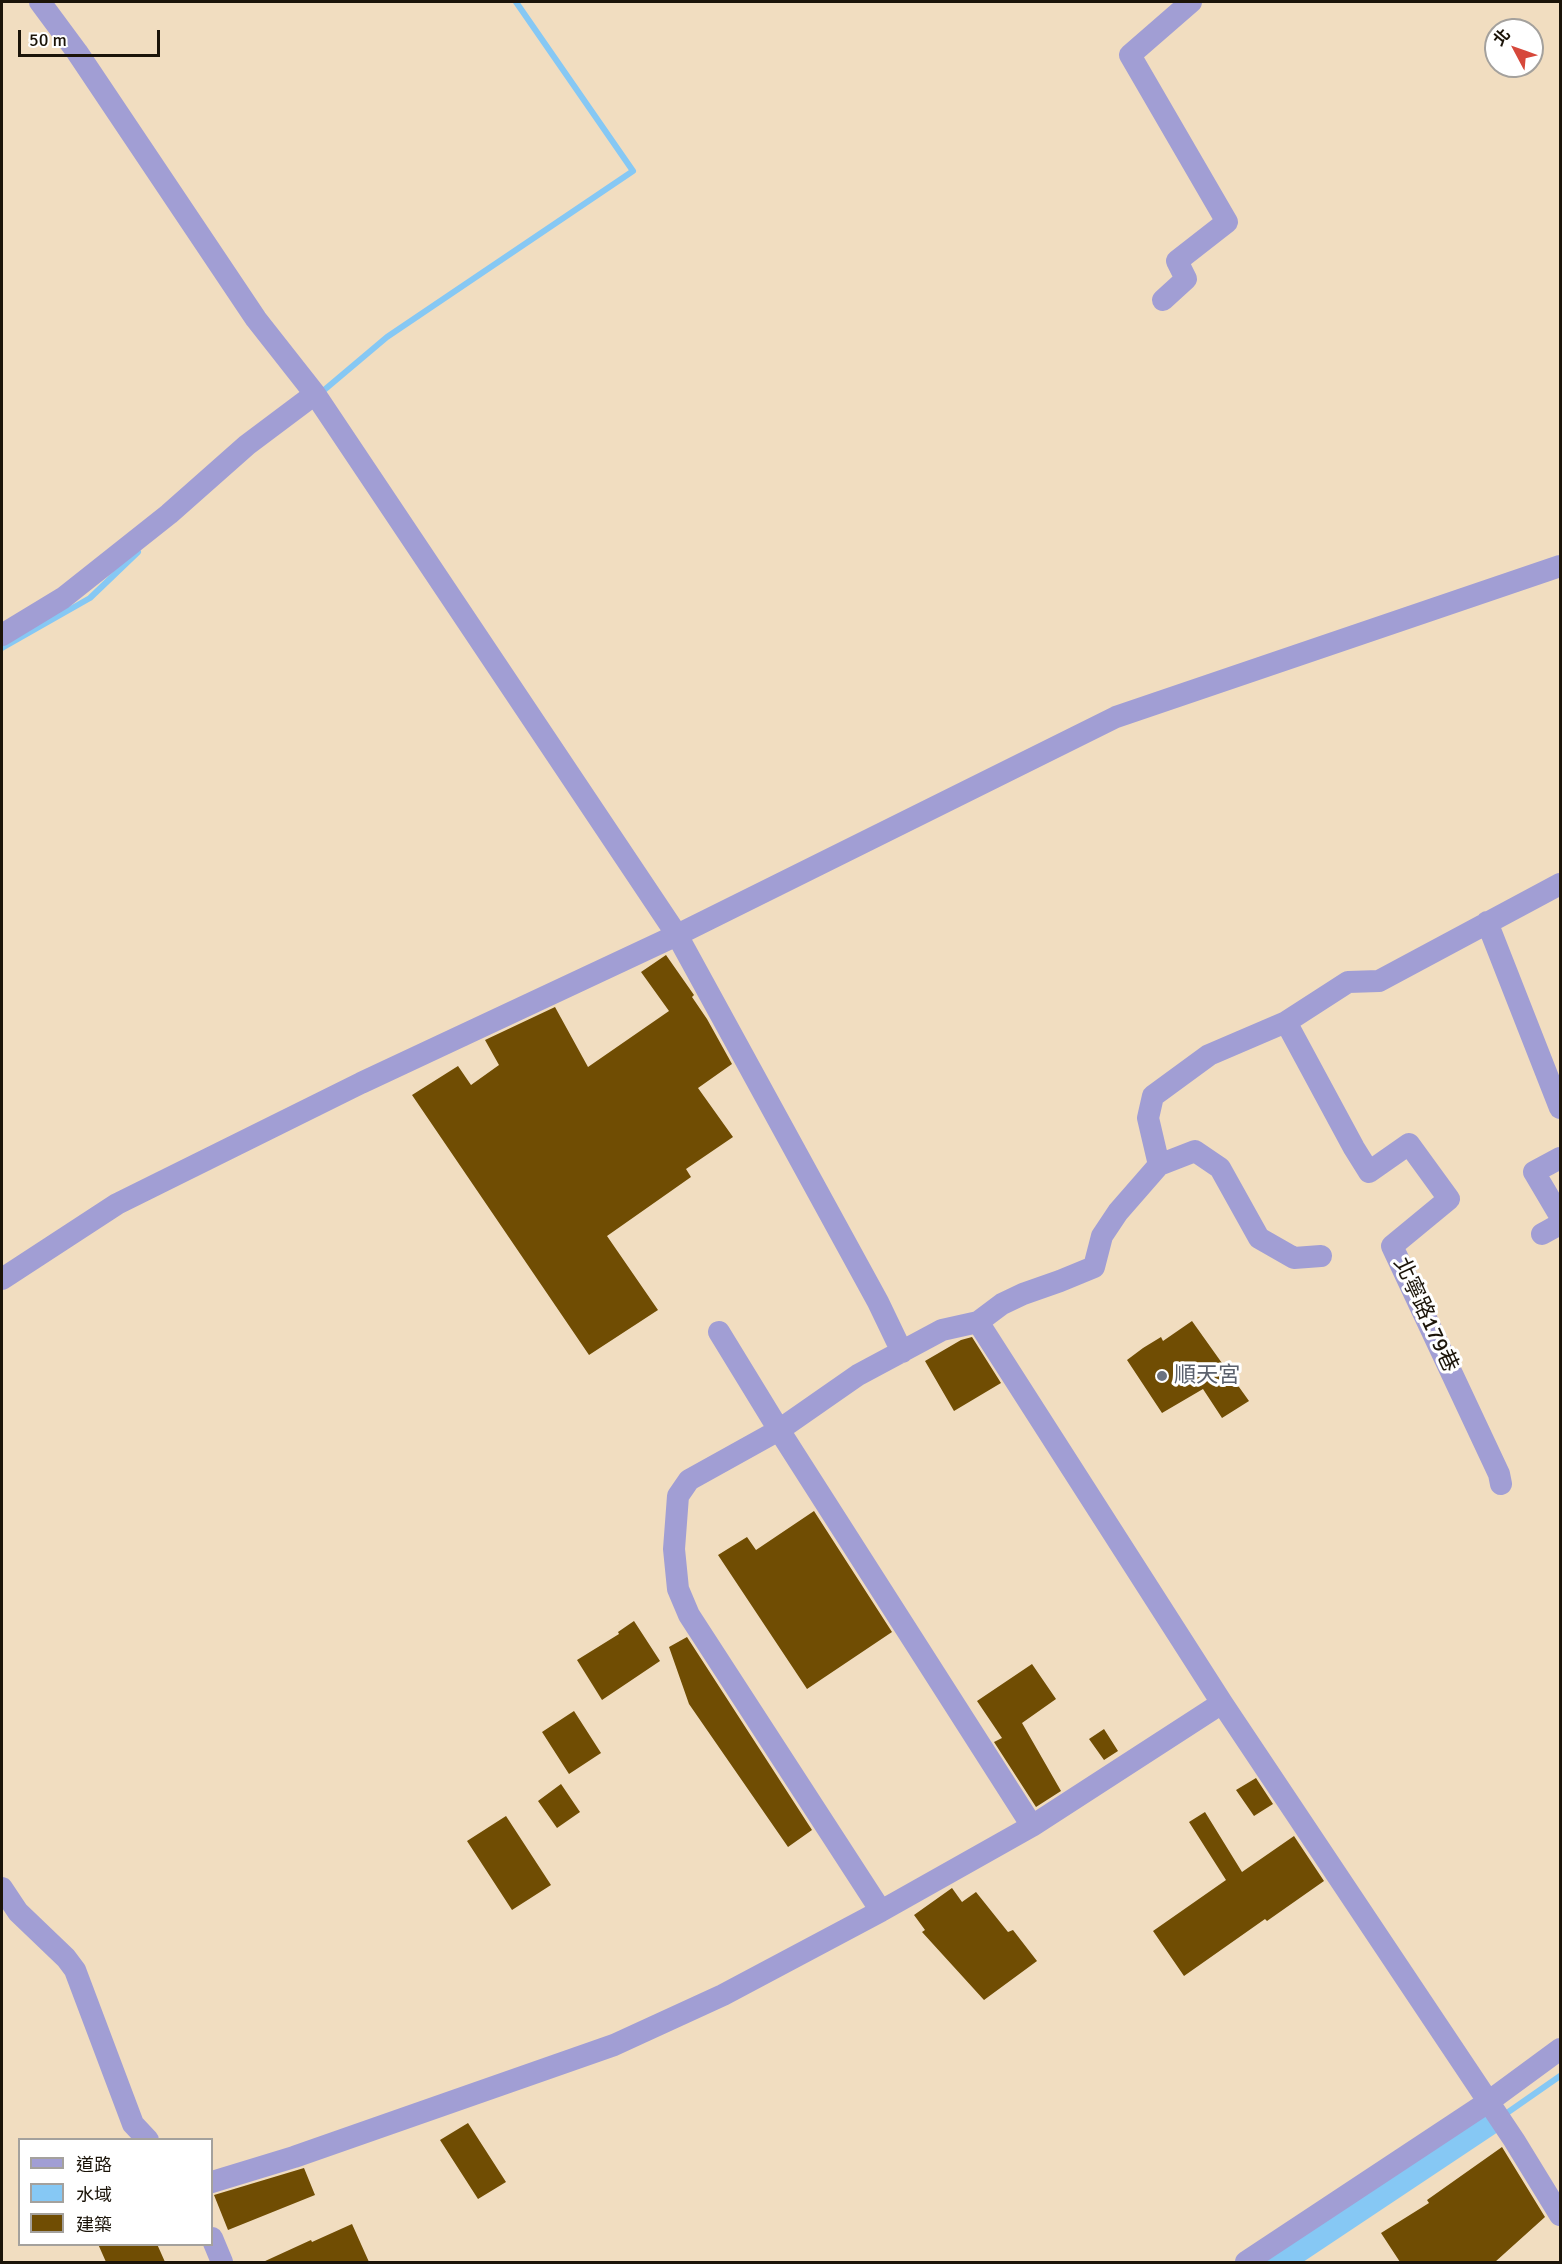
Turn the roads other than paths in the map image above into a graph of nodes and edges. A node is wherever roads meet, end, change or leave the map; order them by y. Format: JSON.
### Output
{"nodes":[{"id":1,"x":40,"y":2,"type":"edge"},
{"id":2,"x":1191,"y":2,"type":"edge"},
{"id":3,"x":1163,"y":300,"type":"dead end"},
{"id":4,"x":315,"y":394,"type":"junction"},
{"id":5,"x":1560,"y":566,"type":"edge"},
{"id":6,"x":2,"y":635,"type":"edge"},
{"id":7,"x":1560,"y":884,"type":"edge"},
{"id":8,"x":1487,"y":922,"type":"junction"},
{"id":9,"x":677,"y":935,"type":"junction"},
{"id":10,"x":1286,"y":1022,"type":"junction"},
{"id":11,"x":1560,"y":1108,"type":"edge"},
{"id":12,"x":1560,"y":1158,"type":"edge"},
{"id":13,"x":1159,"y":1165,"type":"junction"},
{"id":14,"x":1560,"y":1216,"type":"edge"},
{"id":15,"x":1321,"y":1256,"type":"dead end"},
{"id":16,"x":2,"y":1279,"type":"edge"},
{"id":17,"x":978,"y":1322,"type":"junction"},
{"id":18,"x":719,"y":1332,"type":"dead end"},
{"id":19,"x":903,"y":1352,"type":"junction"},
{"id":20,"x":779,"y":1430,"type":"junction"},
{"id":21,"x":1501,"y":1484,"type":"dead end"},
{"id":22,"x":1222,"y":1703,"type":"junction"},
{"id":23,"x":1032,"y":1826,"type":"junction"},
{"id":24,"x":2,"y":1888,"type":"edge"},
{"id":25,"x":882,"y":1911,"type":"junction"},
{"id":26,"x":1560,"y":2049,"type":"edge"},
{"id":27,"x":1488,"y":2102,"type":"junction"},
{"id":28,"x":147,"y":2138,"type":"edge"},
{"id":29,"x":213,"y":2182,"type":"edge"},
{"id":30,"x":1560,"y":2215,"type":"edge"},
{"id":31,"x":213,"y":2240,"type":"edge"},
{"id":32,"x":222,"y":2262,"type":"edge"},
{"id":33,"x":1246,"y":2262,"type":"edge"}],
"edges":[{"from":1,"to":4,"type":"street"},
{"from":2,"to":3,"type":"street"},
{"from":4,"to":6,"type":"street"},
{"from":4,"to":9,"type":"street"},
{"from":5,"to":9,"type":"street"},
{"from":7,"to":8,"type":"street"},
{"from":8,"to":10,"type":"street"},
{"from":8,"to":11,"type":"street"},
{"from":9,"to":16,"type":"street"},
{"from":9,"to":19,"type":"street"},
{"from":10,"to":13,"type":"street"},
{"from":10,"to":21,"type":"street","name":"北寧路179巷"},
{"from":12,"to":14,"type":"street"},
{"from":13,"to":15,"type":"street"},
{"from":13,"to":17,"type":"street"},
{"from":17,"to":19,"type":"street"},
{"from":17,"to":22,"type":"street"},
{"from":18,"to":20,"type":"street"},
{"from":19,"to":20,"type":"street"},
{"from":20,"to":23,"type":"street"},
{"from":20,"to":25,"type":"street"},
{"from":22,"to":23,"type":"street"},
{"from":22,"to":27,"type":"street"},
{"from":23,"to":25,"type":"street"},
{"from":24,"to":28,"type":"street"},
{"from":25,"to":29,"type":"street"},
{"from":26,"to":27,"type":"street"},
{"from":27,"to":30,"type":"street"},
{"from":27,"to":33,"type":"street"},
{"from":31,"to":32,"type":"street"}]}
